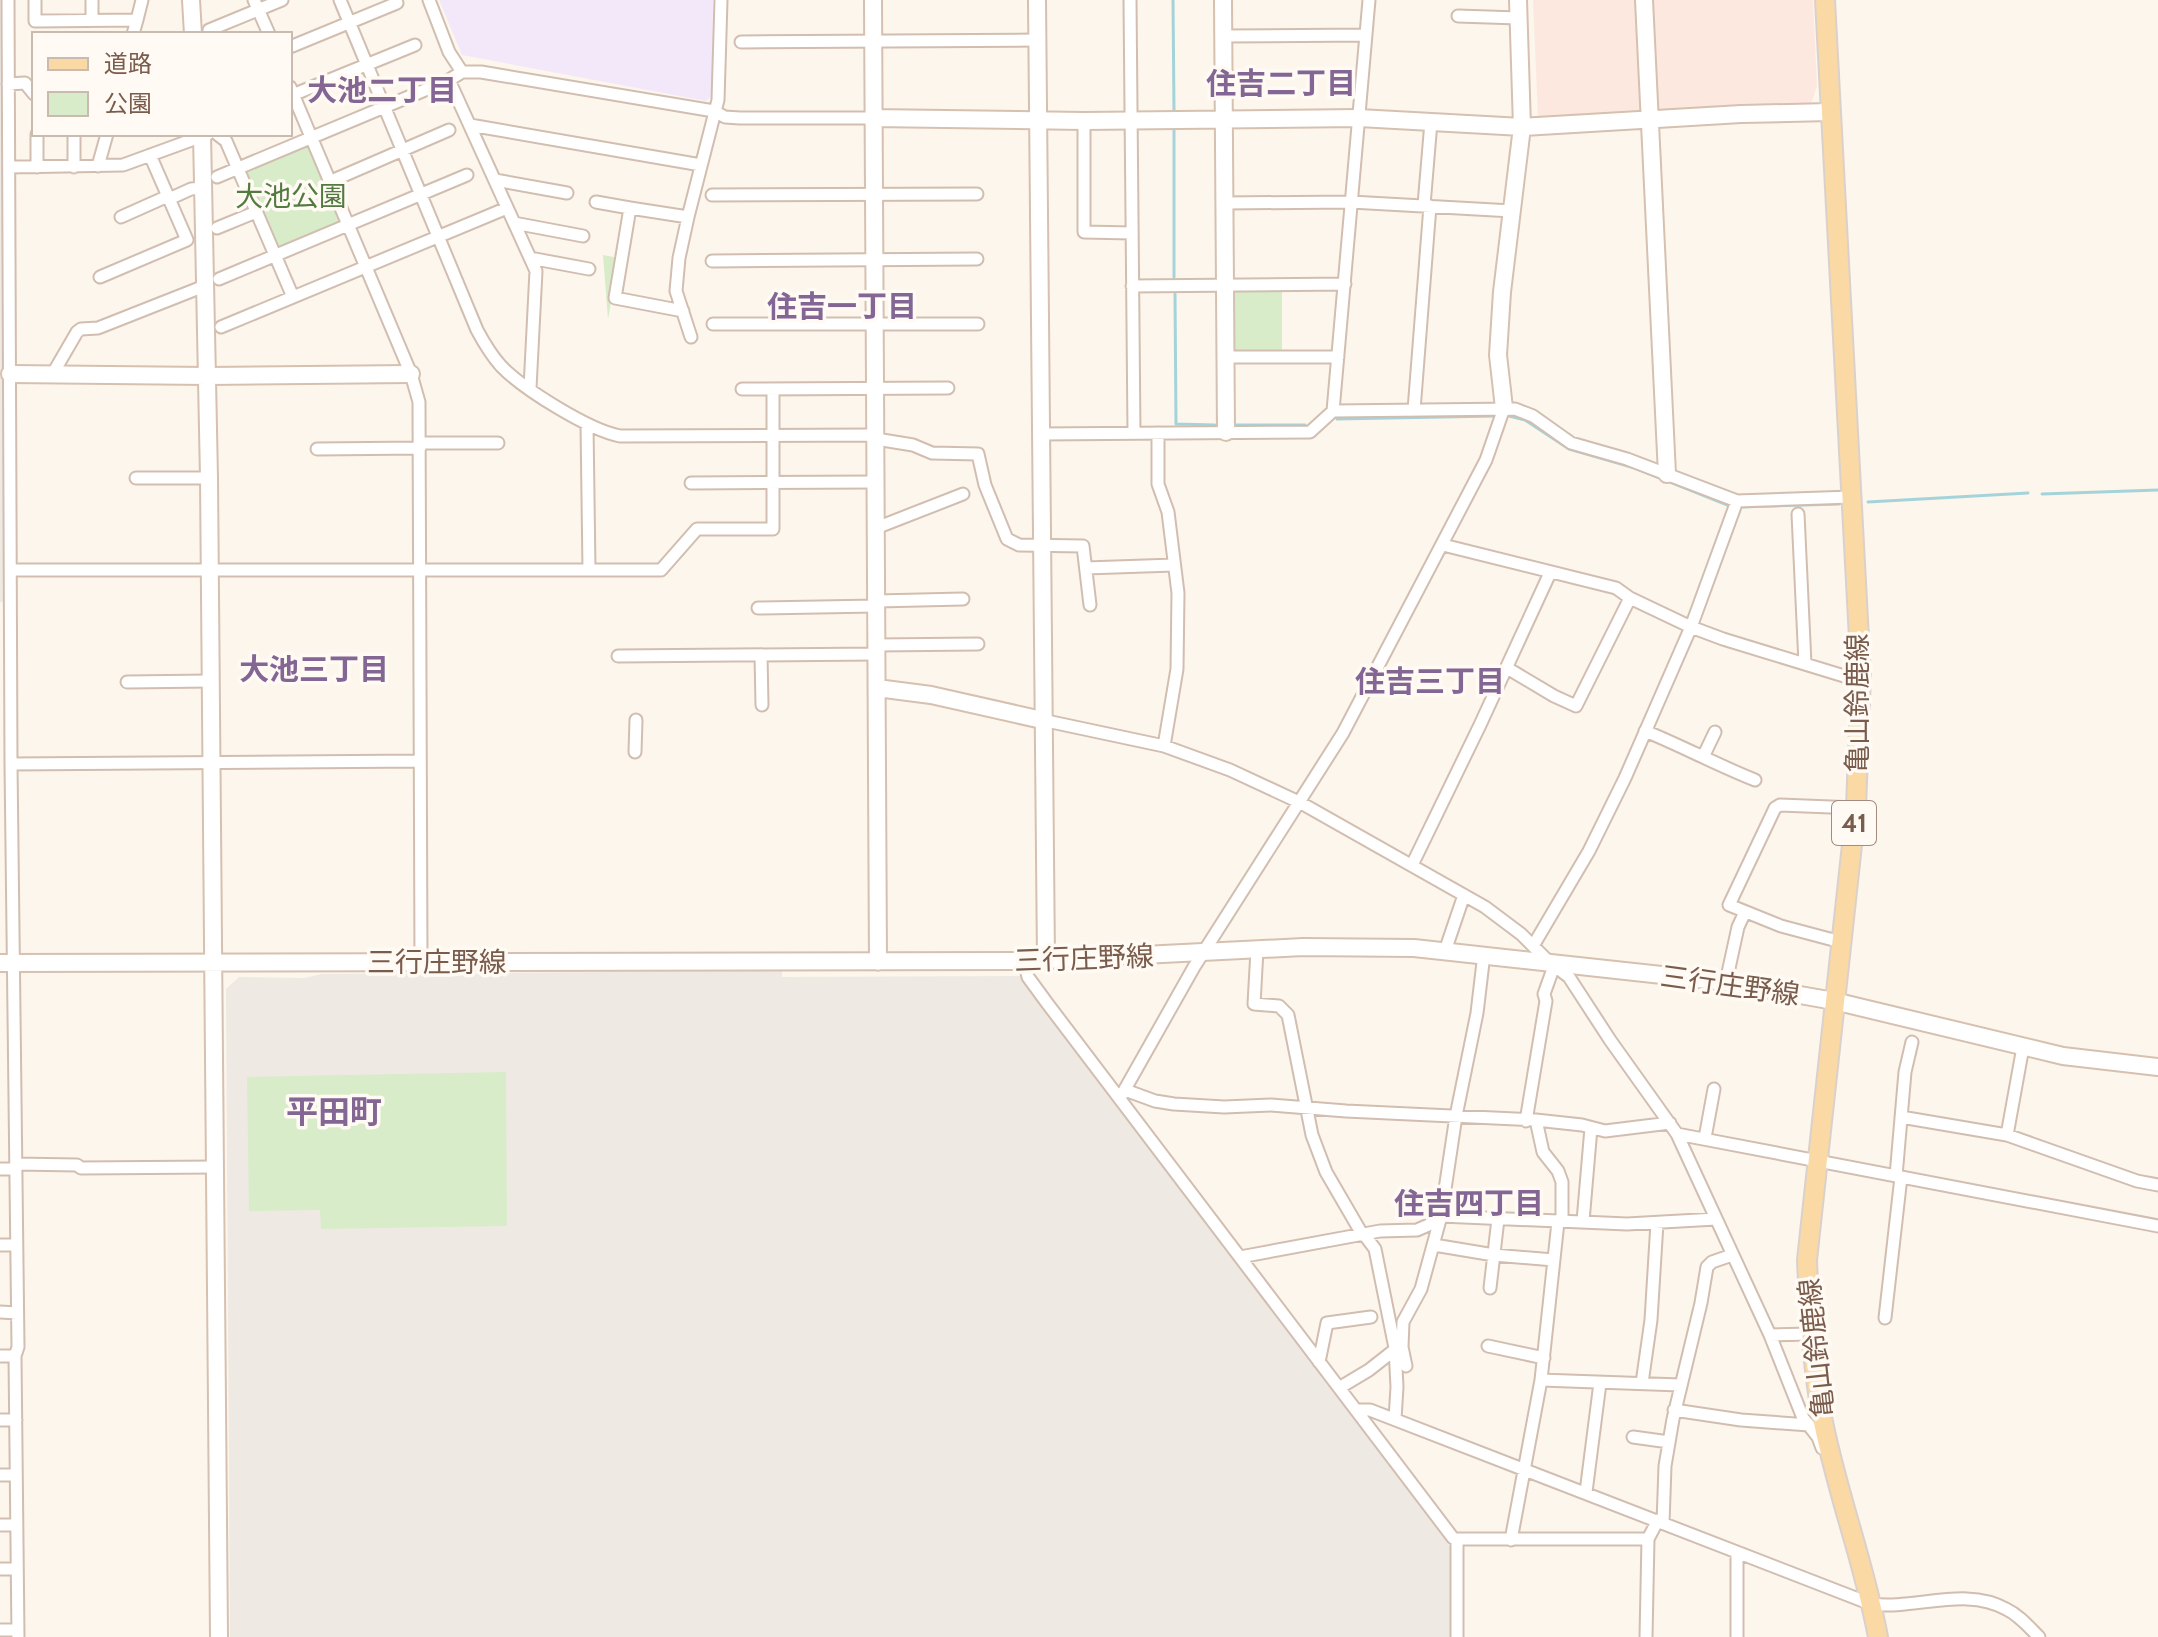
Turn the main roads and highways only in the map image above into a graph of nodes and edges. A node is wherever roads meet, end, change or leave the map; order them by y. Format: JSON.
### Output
{"nodes":[{"id":1,"x":1825,"y":0,"type":"edge"},
{"id":2,"x":1878,"y":1637,"type":"edge"}],
"edges":[{"from":1,"to":2,"type":"main road","name":"亀山鈴鹿線","number":"41"}]}
